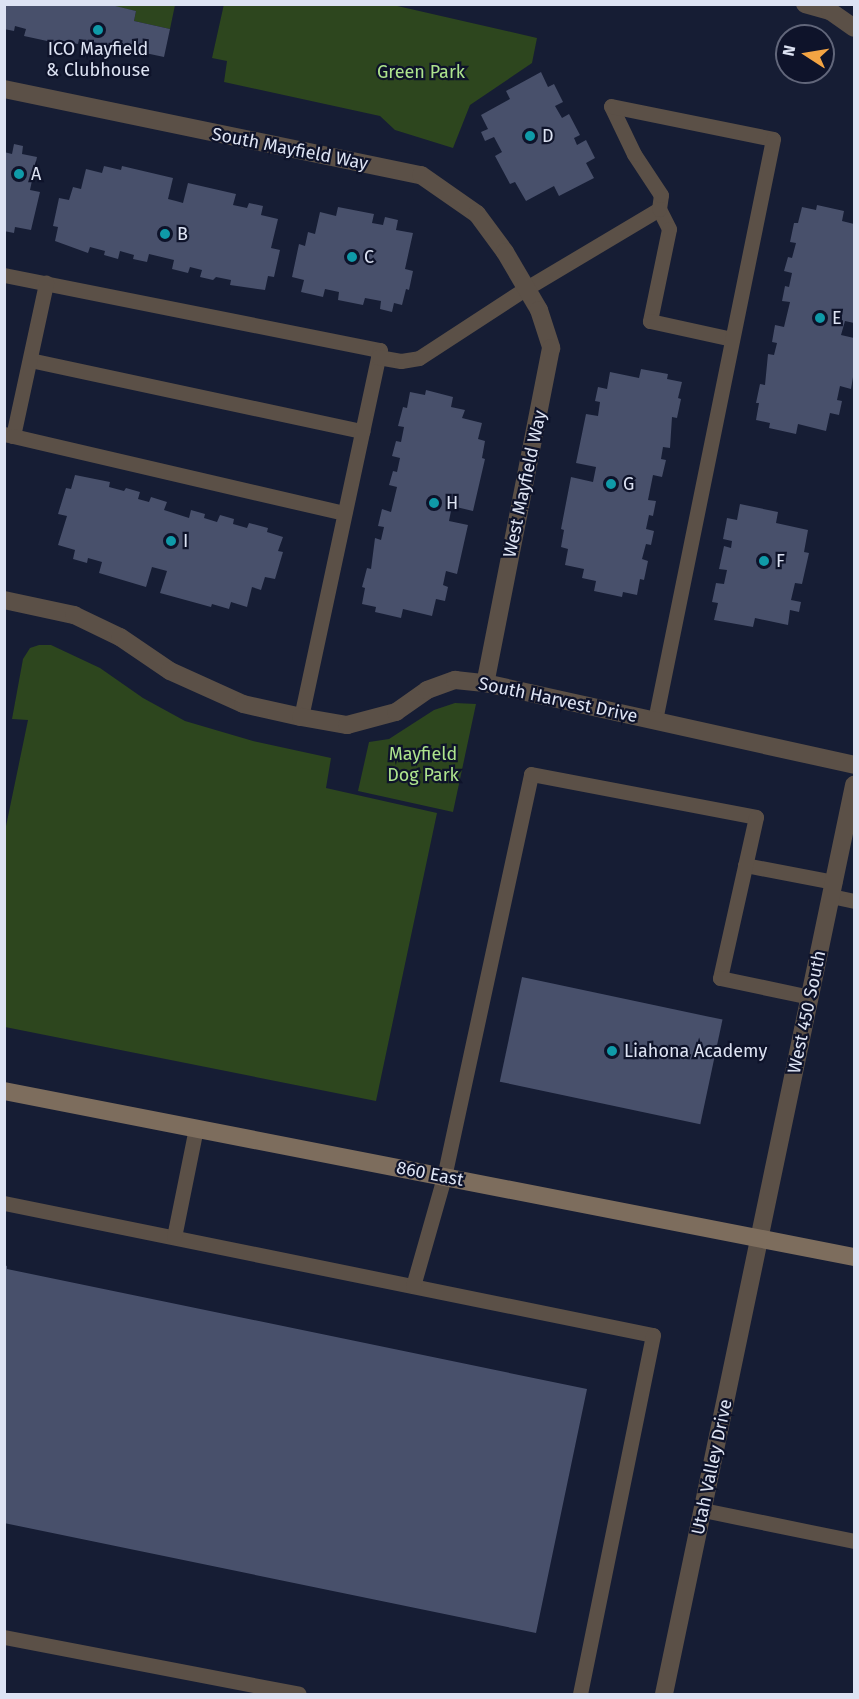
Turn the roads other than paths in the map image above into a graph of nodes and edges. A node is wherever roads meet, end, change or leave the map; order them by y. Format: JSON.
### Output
{"nodes":[{"id":1,"x":805,"y":4,"type":"edge"},
{"id":2,"x":855,"y":28,"type":"edge"},
{"id":3,"x":4,"y":89,"type":"edge"},
{"id":4,"x":659,"y":209,"type":"junction"},
{"id":5,"x":4,"y":275,"type":"edge"},
{"id":6,"x":46,"y":283,"type":"junction"},
{"id":7,"x":525,"y":289,"type":"junction"},
{"id":8,"x":732,"y":339,"type":"junction"},
{"id":9,"x":378,"y":357,"type":"junction"},
{"id":10,"x":30,"y":360,"type":"junction"},
{"id":11,"x":362,"y":431,"type":"junction"},
{"id":12,"x":9,"y":435,"type":"edge"},
{"id":13,"x":344,"y":513,"type":"junction"},
{"id":14,"x":5,"y":605,"type":"edge"},
{"id":15,"x":485,"y":683,"type":"junction"},
{"id":16,"x":301,"y":717,"type":"junction"},
{"id":17,"x":655,"y":720,"type":"junction"},
{"id":18,"x":855,"y":765,"type":"edge"},
{"id":19,"x":855,"y":785,"type":"edge"},
{"id":20,"x":745,"y":865,"type":"junction"},
{"id":21,"x":832,"y":889,"type":"junction"},
{"id":22,"x":855,"y":901,"type":"edge"},
{"id":23,"x":810,"y":997,"type":"junction"},
{"id":24,"x":4,"y":1091,"type":"edge"},
{"id":25,"x":196,"y":1128,"type":"junction"},
{"id":26,"x":444,"y":1177,"type":"junction"},
{"id":27,"x":4,"y":1203,"type":"edge"},
{"id":28,"x":174,"y":1238,"type":"junction"},
{"id":29,"x":760,"y":1240,"type":"junction"},
{"id":30,"x":855,"y":1257,"type":"edge"},
{"id":31,"x":413,"y":1286,"type":"junction"},
{"id":32,"x":703,"y":1510,"type":"junction"},
{"id":33,"x":855,"y":1541,"type":"edge"},
{"id":34,"x":4,"y":1637,"type":"edge"},
{"id":35,"x":299,"y":1695,"type":"edge"},
{"id":36,"x":580,"y":1695,"type":"edge"},
{"id":37,"x":664,"y":1695,"type":"edge"}],
"edges":[{"from":1,"to":2,"type":"street"},
{"from":3,"to":7,"type":"street","name":"South Mayfield Way"},
{"from":4,"to":7,"type":"lane"},
{"from":4,"to":8,"type":"lane"},
{"from":4,"to":8,"type":"lane"},
{"from":5,"to":6,"type":"lane"},
{"from":6,"to":9,"type":"lane"},
{"from":6,"to":10,"type":"lane"},
{"from":7,"to":9,"type":"lane"},
{"from":7,"to":15,"type":"street","name":"West Mayfield Way"},
{"from":8,"to":17,"type":"lane"},
{"from":9,"to":11,"type":"lane"},
{"from":10,"to":11,"type":"lane"},
{"from":10,"to":12,"type":"lane"},
{"from":11,"to":13,"type":"lane"},
{"from":12,"to":13,"type":"lane"},
{"from":13,"to":16,"type":"lane"},
{"from":14,"to":16,"type":"street","name":"South Harvest Drive"},
{"from":15,"to":16,"type":"street","name":"South Harvest Drive"},
{"from":15,"to":17,"type":"street","name":"South Harvest Drive"},
{"from":17,"to":18,"type":"street","name":"South Harvest Drive"},
{"from":19,"to":21,"type":"street","name":"West 450 South"},
{"from":20,"to":21,"type":"lane"},
{"from":20,"to":23,"type":"lane"},
{"from":20,"to":26,"type":"lane"},
{"from":21,"to":22,"type":"lane"},
{"from":21,"to":23,"type":"street","name":"West 450 South"},
{"from":23,"to":29,"type":"street","name":"West 450 South"},
{"from":24,"to":25,"type":"street","name":"860 East"},
{"from":25,"to":26,"type":"street","name":"860 East"},
{"from":25,"to":28,"type":"lane"},
{"from":26,"to":29,"type":"street","name":"860 East"},
{"from":26,"to":31,"type":"lane"},
{"from":27,"to":28,"type":"lane"},
{"from":28,"to":31,"type":"lane"},
{"from":29,"to":30,"type":"street","name":"860 East"},
{"from":29,"to":32,"type":"street","name":"Utah Valley Drive"},
{"from":31,"to":36,"type":"lane"},
{"from":32,"to":33,"type":"lane"},
{"from":32,"to":37,"type":"street","name":"Utah Valley Drive"},
{"from":34,"to":35,"type":"lane"}]}
